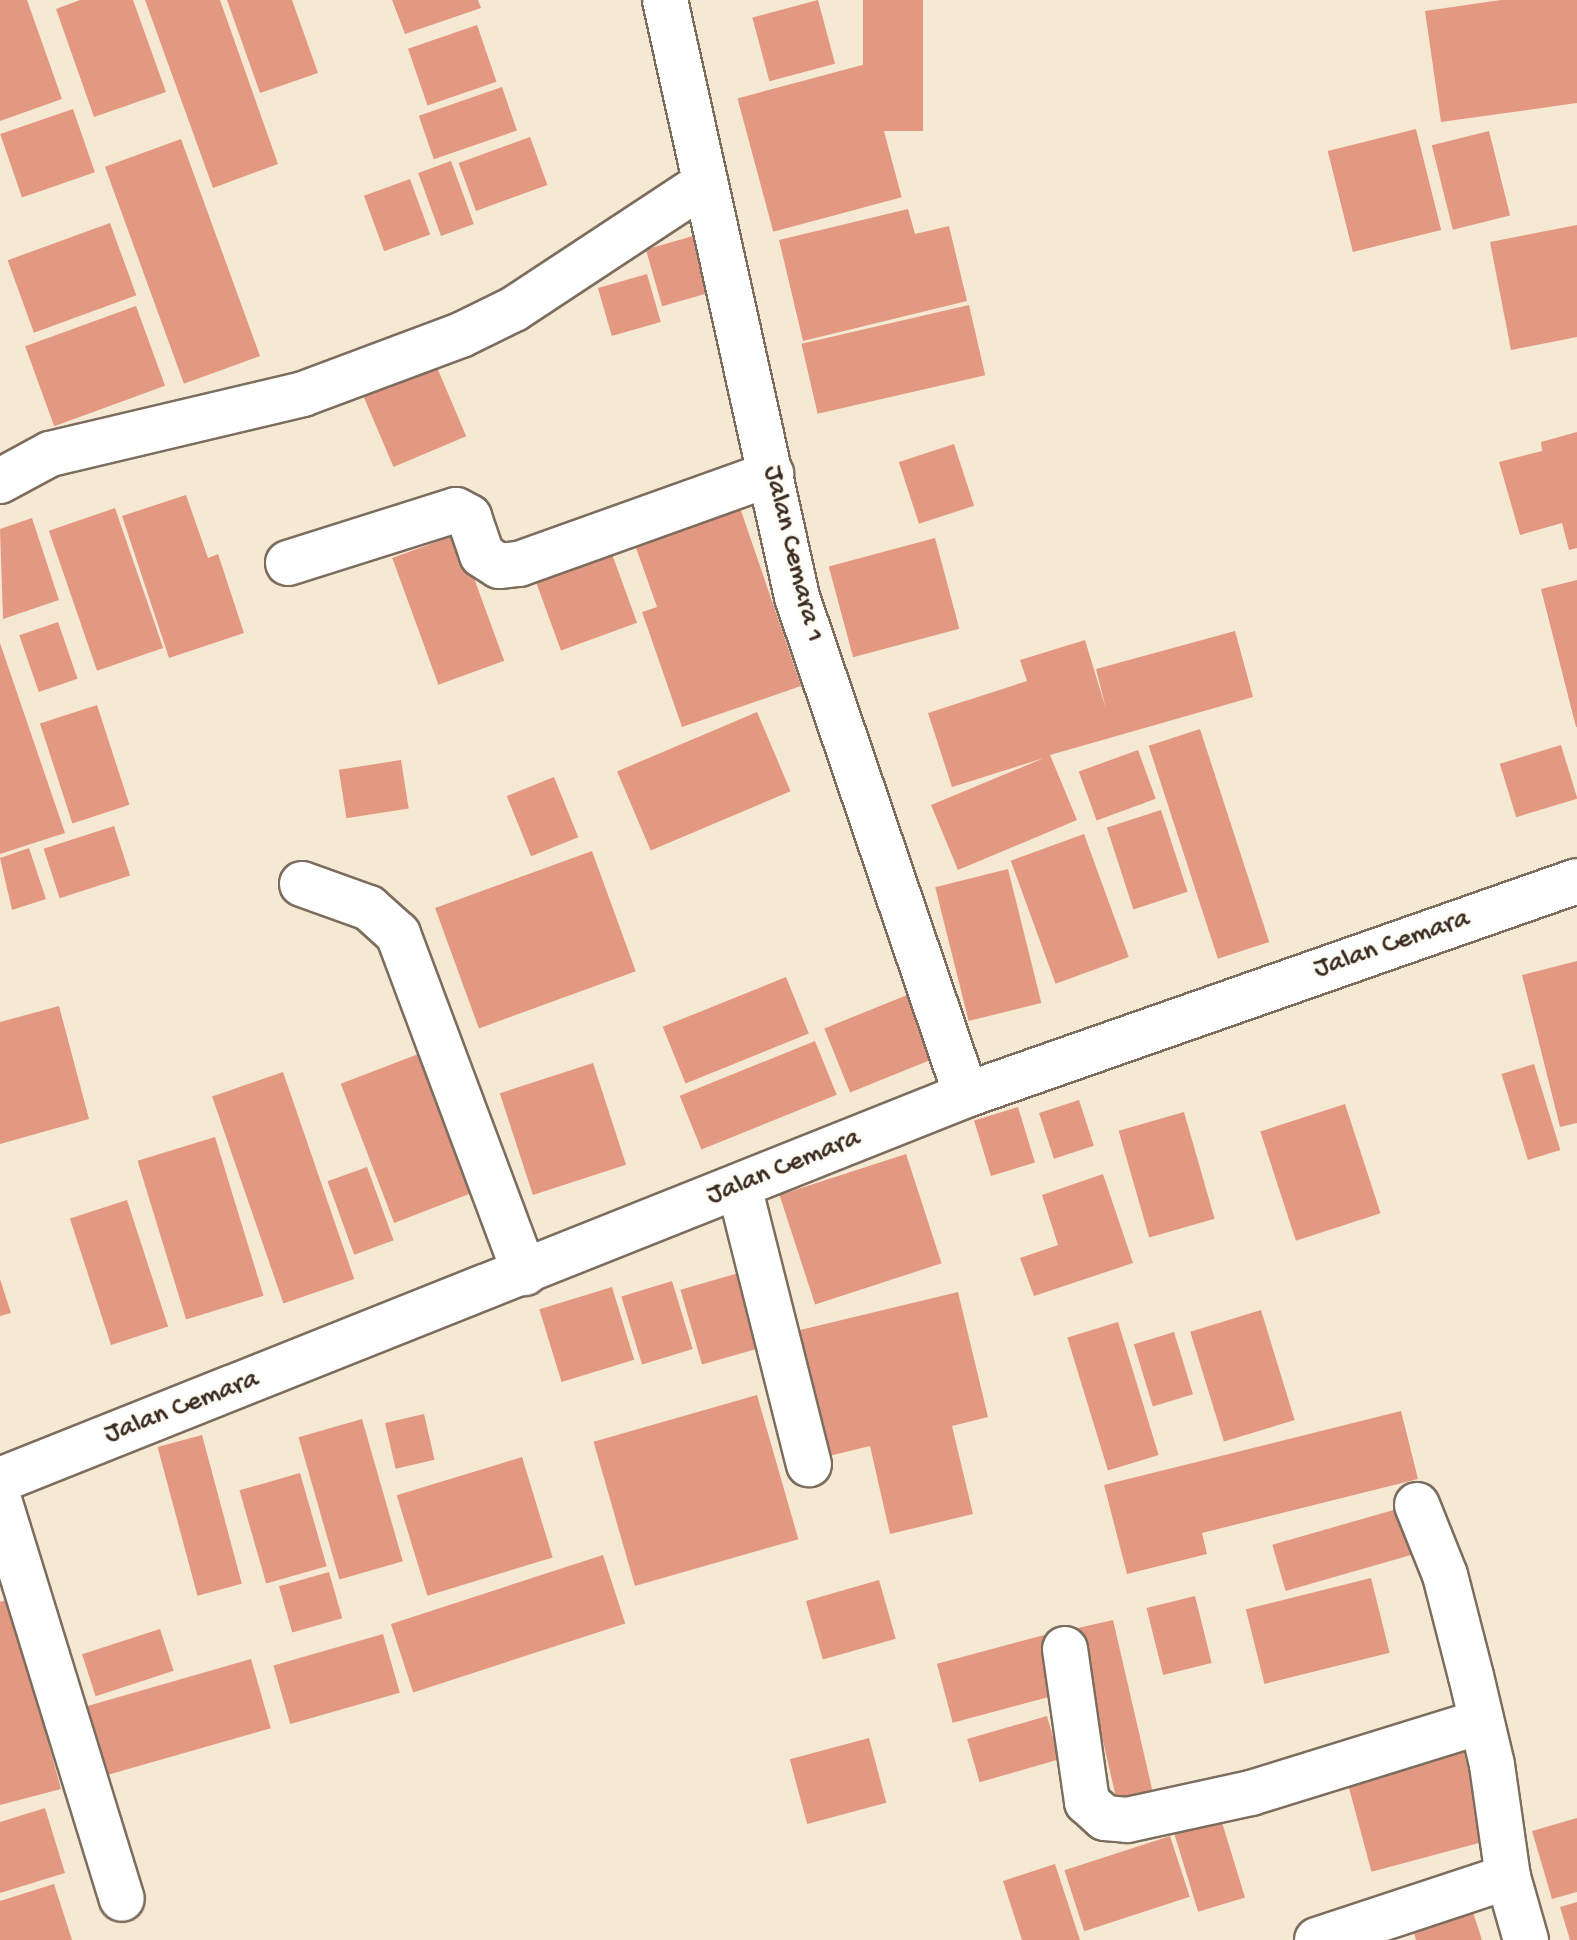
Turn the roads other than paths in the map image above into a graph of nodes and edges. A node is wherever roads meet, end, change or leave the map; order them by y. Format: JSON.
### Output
{"nodes":[{"id":1,"x":665,"y":0,"type":"edge"},
{"id":2,"x":705,"y":183,"type":"junction"},
{"id":3,"x":771,"y":474,"type":"junction"},
{"id":4,"x":0,"y":481,"type":"edge"},
{"id":5,"x":288,"y":563,"type":"dead end"},
{"id":6,"x":1577,"y":881,"type":"edge"},
{"id":7,"x":302,"y":884,"type":"dead end"},
{"id":8,"x":966,"y":1095,"type":"junction"},
{"id":9,"x":739,"y":1186,"type":"junction"},
{"id":10,"x":525,"y":1273,"type":"junction"},
{"id":11,"x":809,"y":1464,"type":"dead end"},
{"id":12,"x":0,"y":1480,"type":"edge"},
{"id":13,"x":0,"y":1503,"type":"edge"},
{"id":14,"x":1417,"y":1505,"type":"dead end"},
{"id":15,"x":1065,"y":1649,"type":"dead end"},
{"id":16,"x":1480,"y":1722,"type":"junction"},
{"id":17,"x":1508,"y":1877,"type":"junction"},
{"id":18,"x":122,"y":1899,"type":"dead end"},
{"id":19,"x":1317,"y":1940,"type":"edge"},
{"id":20,"x":1526,"y":1940,"type":"edge"}],
"edges":[{"from":1,"to":2,"type":"street","name":"Jalan Cemara 1"},
{"from":2,"to":3,"type":"street","name":"Jalan Cemara 1"},
{"from":2,"to":4,"type":"street"},
{"from":3,"to":5,"type":"street"},
{"from":3,"to":8,"type":"street","name":"Jalan Cemara 1"},
{"from":6,"to":8,"type":"street","name":"Jalan Cemara"},
{"from":7,"to":10,"type":"street"},
{"from":8,"to":9,"type":"street","name":"Jalan Cemara"},
{"from":9,"to":10,"type":"street","name":"Jalan Cemara"},
{"from":9,"to":11,"type":"street"},
{"from":10,"to":12,"type":"street","name":"Jalan Cemara"},
{"from":13,"to":18,"type":"street"},
{"from":14,"to":16,"type":"street"},
{"from":15,"to":16,"type":"street"},
{"from":16,"to":17,"type":"street"},
{"from":17,"to":19,"type":"street"},
{"from":17,"to":20,"type":"street"}]}
